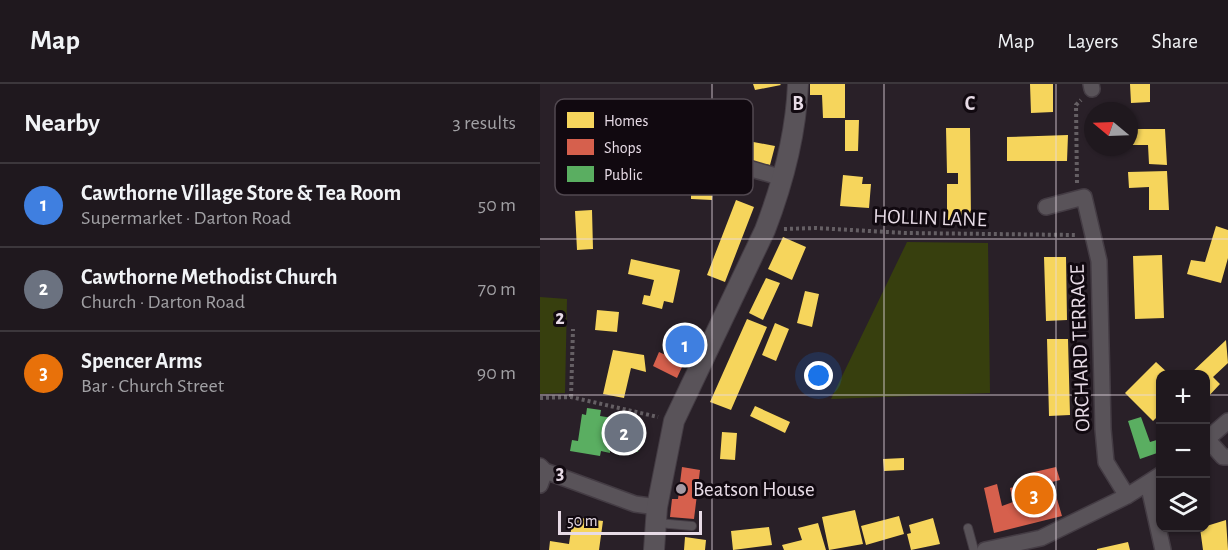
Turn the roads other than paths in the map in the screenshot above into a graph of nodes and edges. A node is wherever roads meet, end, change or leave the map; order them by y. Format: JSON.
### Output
{"nodes":[{"id":1,"x":798,"y":84,"type":"edge"},
{"id":2,"x":753,"y":169,"type":"edge"},
{"id":3,"x":783,"y":178,"type":"junction"},
{"id":4,"x":1046,"y":207,"type":"dead end"},
{"id":5,"x":1228,"y":421,"type":"edge"},
{"id":6,"x":1210,"y":437,"type":"edge"},
{"id":7,"x":1210,"y":444,"type":"edge"},
{"id":8,"x":1228,"y":457,"type":"edge"},
{"id":9,"x":542,"y":474,"type":"edge"},
{"id":10,"x":1154,"y":479,"type":"edge"},
{"id":11,"x":1127,"y":496,"type":"junction"},
{"id":12,"x":657,"y":515,"type":"junction"},
{"id":13,"x":692,"y":526,"type":"dead end"},
{"id":14,"x":968,"y":528,"type":"dead end"},
{"id":15,"x":654,"y":550,"type":"edge"},
{"id":16,"x":974,"y":550,"type":"edge"},
{"id":17,"x":985,"y":550,"type":"edge"},
{"id":18,"x":1163,"y":550,"type":"edge"}],
"edges":[{"from":1,"to":3,"type":"street"},
{"from":2,"to":3,"type":"street"},
{"from":3,"to":12,"type":"street"},
{"from":4,"to":11,"type":"street","name":"ORCHARD TERRACE"},
{"from":5,"to":6,"type":"street"},
{"from":7,"to":8,"type":"street"},
{"from":9,"to":12,"type":"street"},
{"from":10,"to":11,"type":"street"},
{"from":10,"to":18,"type":"street"},
{"from":11,"to":17,"type":"street"},
{"from":12,"to":13,"type":"lane"},
{"from":12,"to":15,"type":"street"},
{"from":14,"to":16,"type":"lane"}]}
